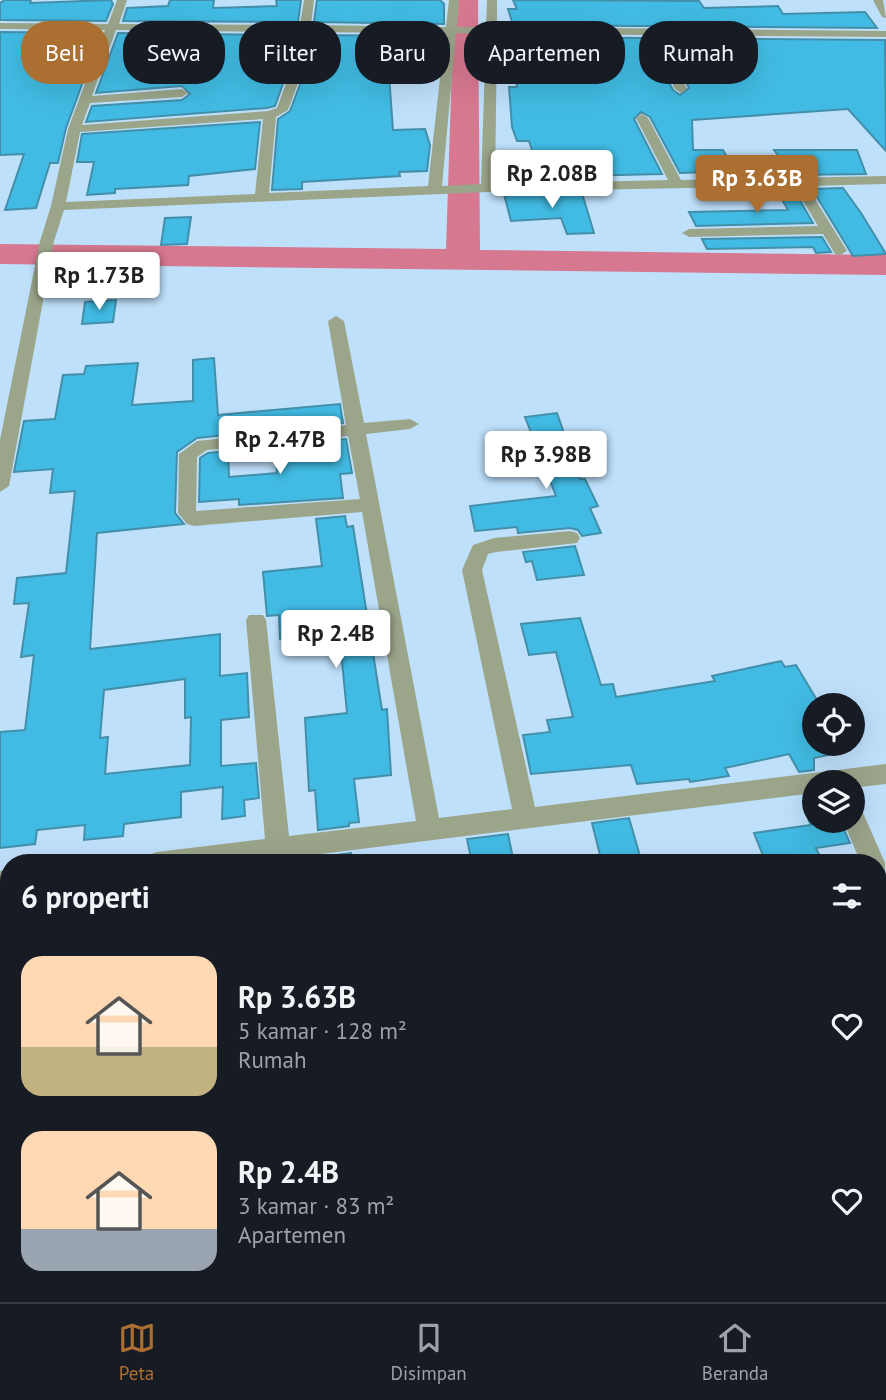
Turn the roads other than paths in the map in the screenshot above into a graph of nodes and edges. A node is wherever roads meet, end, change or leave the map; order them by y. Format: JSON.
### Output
{"nodes":[{"id":1,"x":122,"y":0,"type":"edge"},
{"id":2,"x":309,"y":0,"type":"edge"},
{"id":3,"x":454,"y":0,"type":"edge"},
{"id":4,"x":492,"y":0,"type":"edge"},
{"id":5,"x":878,"y":0,"type":"edge"},
{"id":6,"x":886,"y":15,"type":"edge"},
{"id":7,"x":306,"y":21,"type":"edge"},
{"id":8,"x":487,"y":21,"type":"edge"},
{"id":9,"x":113,"y":25,"type":"junction"},
{"id":10,"x":0,"y":26,"type":"edge"},
{"id":11,"x":239,"y":27,"type":"edge"},
{"id":12,"x":341,"y":29,"type":"edge"},
{"id":13,"x":451,"y":30,"type":"junction"},
{"id":14,"x":464,"y":30,"type":"edge"},
{"id":15,"x":758,"y":33,"type":"edge"},
{"id":16,"x":886,"y":34,"type":"edge"},
{"id":17,"x":292,"y":84,"type":"edge"},
{"id":18,"x":484,"y":84,"type":"edge"},
{"id":19,"x":678,"y":84,"type":"edge"},
{"id":20,"x":681,"y":89,"type":"dead end"},
{"id":21,"x":181,"y":93,"type":"dead end"},
{"id":22,"x":86,"y":100,"type":"junction"},
{"id":23,"x":270,"y":115,"type":"junction"},
{"id":24,"x":642,"y":118,"type":"dead end"},
{"id":25,"x":74,"y":129,"type":"junction"},
{"id":26,"x":886,"y":180,"type":"edge"},
{"id":27,"x":798,"y":182,"type":"junction"},
{"id":28,"x":677,"y":185,"type":"junction"},
{"id":29,"x":481,"y":188,"type":"junction"},
{"id":30,"x":437,"y":189,"type":"junction"},
{"id":31,"x":262,"y":197,"type":"junction"},
{"id":32,"x":58,"y":206,"type":"junction"},
{"id":33,"x":827,"y":230,"type":"junction"},
{"id":34,"x":689,"y":233,"type":"dead end"},
{"id":35,"x":840,"y":251,"type":"dead end"},
{"id":36,"x":335,"y":321,"type":"dead end"},
{"id":37,"x":410,"y":424,"type":"dead end"},
{"id":38,"x":355,"y":429,"type":"junction"},
{"id":39,"x":0,"y":486,"type":"edge"},
{"id":40,"x":369,"y":505,"type":"junction"},
{"id":41,"x":570,"y":538,"type":"dead end"},
{"id":42,"x":256,"y":620,"type":"dead end"},
{"id":43,"x":886,"y":774,"type":"edge"},
{"id":44,"x":865,"y":777,"type":"edge"},
{"id":45,"x":802,"y":784,"type":"edge"},
{"id":46,"x":526,"y":819,"type":"junction"},
{"id":47,"x":430,"y":831,"type":"junction"},
{"id":48,"x":860,"y":833,"type":"edge"},
{"id":49,"x":278,"y":848,"type":"junction"},
{"id":50,"x":244,"y":854,"type":"edge"},
{"id":51,"x":869,"y":854,"type":"edge"}],
"edges":[{"from":1,"to":9,"type":"street"},
{"from":2,"to":7,"type":"street"},
{"from":3,"to":13,"type":"street"},
{"from":4,"to":8,"type":"street"},
{"from":5,"to":6,"type":"street"},
{"from":9,"to":10,"type":"street"},
{"from":9,"to":11,"type":"street"},
{"from":9,"to":22,"type":"street"},
{"from":12,"to":13,"type":"street"},
{"from":13,"to":14,"type":"street"},
{"from":13,"to":30,"type":"street"},
{"from":15,"to":16,"type":"street"},
{"from":17,"to":23,"type":"street"},
{"from":18,"to":29,"type":"street"},
{"from":19,"to":20,"type":"street"},
{"from":21,"to":22,"type":"street"},
{"from":22,"to":25,"type":"street"},
{"from":23,"to":25,"type":"street"},
{"from":23,"to":31,"type":"street"},
{"from":24,"to":28,"type":"street"},
{"from":25,"to":32,"type":"street"},
{"from":26,"to":27,"type":"street"},
{"from":27,"to":28,"type":"street"},
{"from":27,"to":33,"type":"street"},
{"from":28,"to":29,"type":"street"},
{"from":29,"to":30,"type":"street"},
{"from":30,"to":31,"type":"street"},
{"from":31,"to":32,"type":"street"},
{"from":32,"to":39,"type":"street"},
{"from":33,"to":34,"type":"street"},
{"from":33,"to":35,"type":"street"},
{"from":36,"to":38,"type":"street"},
{"from":37,"to":38,"type":"street"},
{"from":38,"to":40,"type":"street"},
{"from":38,"to":40,"type":"street"},
{"from":40,"to":47,"type":"street"},
{"from":41,"to":46,"type":"street"},
{"from":42,"to":49,"type":"street"},
{"from":43,"to":44,"type":"street"},
{"from":45,"to":46,"type":"street"},
{"from":46,"to":47,"type":"street"},
{"from":47,"to":49,"type":"street"},
{"from":48,"to":51,"type":"street"},
{"from":49,"to":50,"type":"street"}]}
